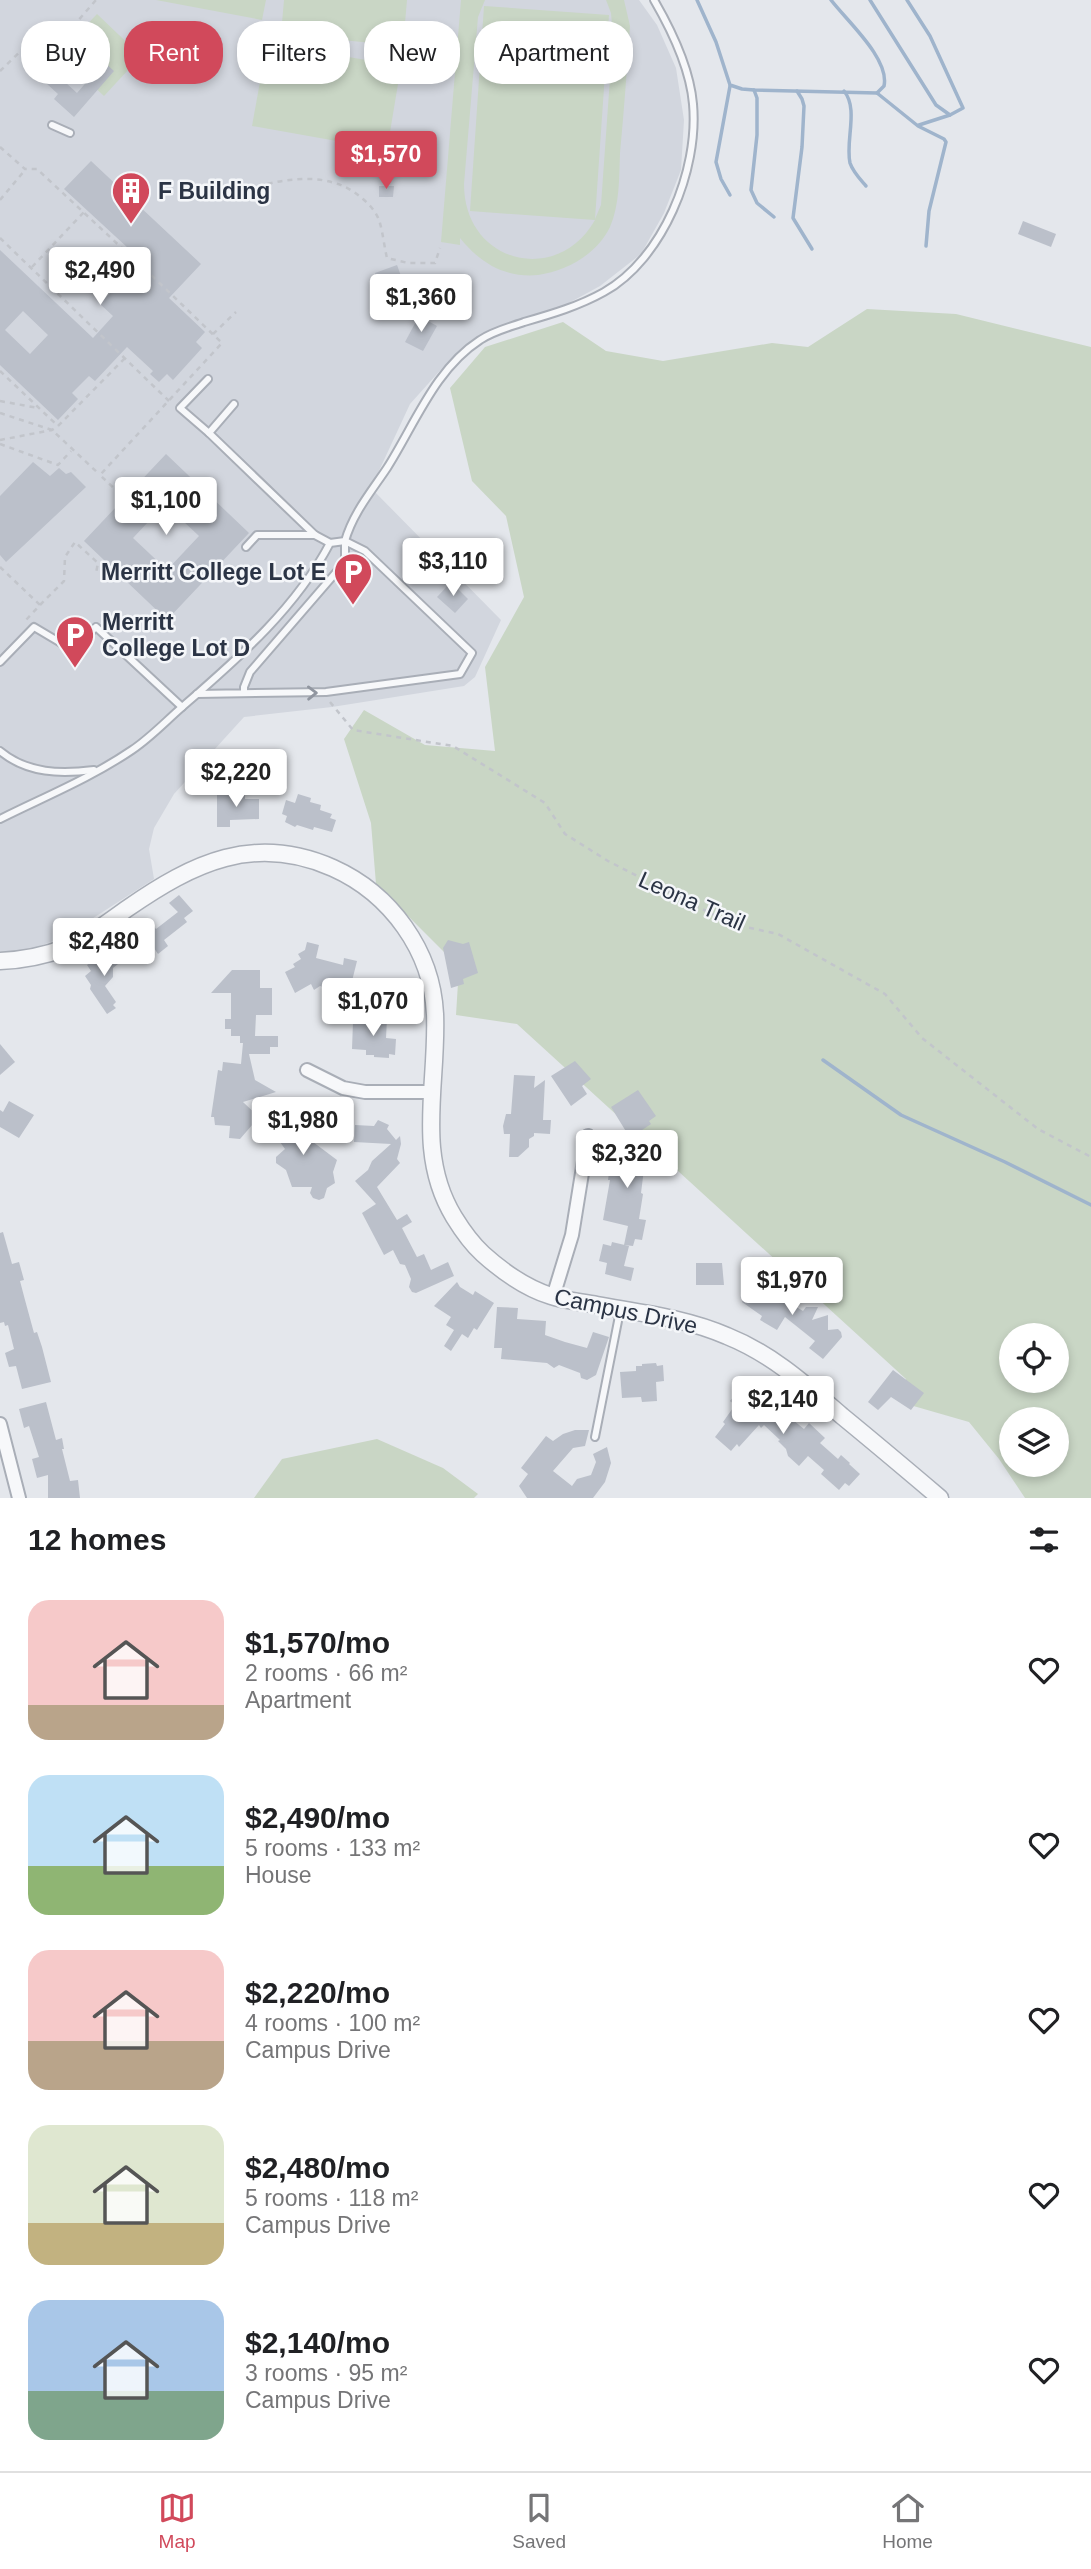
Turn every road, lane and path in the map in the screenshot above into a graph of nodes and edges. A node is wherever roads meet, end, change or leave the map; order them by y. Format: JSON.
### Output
{"nodes":[{"id":1,"x":96,"y":0,"type":"edge"},
{"id":2,"x":654,"y":0,"type":"edge"},
{"id":3,"x":0,"y":71,"type":"edge"},
{"id":4,"x":52,"y":125,"type":"dead end"},
{"id":5,"x":70,"y":133,"type":"dead end"},
{"id":6,"x":0,"y":147,"type":"edge"},
{"id":7,"x":25,"y":169,"type":"junction"},
{"id":8,"x":229,"y":194,"type":"dead end"},
{"id":9,"x":0,"y":200,"type":"edge"},
{"id":10,"x":84,"y":212,"type":"junction"},
{"id":11,"x":0,"y":238,"type":"edge"},
{"id":12,"x":440,"y":248,"type":"dead end"},
{"id":13,"x":138,"y":263,"type":"dead end"},
{"id":14,"x":32,"y":267,"type":"junction"},
{"id":15,"x":148,"y":271,"type":"dead end"},
{"id":16,"x":236,"y":312,"type":"dead end"},
{"id":17,"x":213,"y":335,"type":"junction"},
{"id":18,"x":126,"y":357,"type":"junction"},
{"id":19,"x":0,"y":371,"type":"edge"},
{"id":20,"x":208,"y":379,"type":"dead end"},
{"id":21,"x":168,"y":400,"type":"junction"},
{"id":22,"x":0,"y":401,"type":"edge"},
{"id":23,"x":234,"y":404,"type":"dead end"},
{"id":24,"x":40,"y":409,"type":"junction"},
{"id":25,"x":0,"y":413,"type":"edge"},
{"id":26,"x":58,"y":426,"type":"junction"},
{"id":27,"x":52,"y":430,"type":"junction"},
{"id":28,"x":209,"y":433,"type":"junction"},
{"id":29,"x":0,"y":442,"type":"edge"},
{"id":30,"x":72,"y":450,"type":"junction"},
{"id":31,"x":100,"y":475,"type":"junction"},
{"id":32,"x":120,"y":494,"type":"dead end"},
{"id":33,"x":315,"y":535,"type":"junction"},
{"id":34,"x":345,"y":541,"type":"junction"},
{"id":35,"x":330,"y":543,"type":"junction"},
{"id":36,"x":246,"y":547,"type":"dead end"},
{"id":37,"x":0,"y":567,"type":"edge"},
{"id":38,"x":96,"y":573,"type":"dead end"},
{"id":39,"x":40,"y":605,"type":"junction"},
{"id":40,"x":34,"y":626,"type":"junction"},
{"id":41,"x":0,"y":662,"type":"edge"},
{"id":42,"x":326,"y":692,"type":"junction"},
{"id":43,"x":244,"y":693,"type":"junction"},
{"id":44,"x":197,"y":694,"type":"junction"},
{"id":45,"x":182,"y":707,"type":"junction"},
{"id":46,"x":0,"y":751,"type":"edge"},
{"id":47,"x":102,"y":769,"type":"junction"},
{"id":48,"x":0,"y":819,"type":"edge"},
{"id":49,"x":0,"y":961,"type":"edge"},
{"id":50,"x":307,"y":1070,"type":"dead end"},
{"id":51,"x":430,"y":1092,"type":"junction"},
{"id":52,"x":588,"y":1136,"type":"dead end"},
{"id":53,"x":1091,"y":1157,"type":"edge"},
{"id":54,"x":553,"y":1297,"type":"junction"},
{"id":55,"x":621,"y":1310,"type":"junction"},
{"id":56,"x":0,"y":1424,"type":"edge"},
{"id":57,"x":594,"y":1437,"type":"dead end"},
{"id":58,"x":19,"y":1498,"type":"edge"},
{"id":59,"x":940,"y":1498,"type":"edge"}],
"edges":[{"from":1,"to":3,"type":"path"},
{"from":2,"to":34,"type":"lane"},
{"from":4,"to":5,"type":"lane"},
{"from":6,"to":7,"type":"path"},
{"from":7,"to":9,"type":"path"},
{"from":7,"to":10,"type":"path"},
{"from":8,"to":12,"type":"path"},
{"from":10,"to":13,"type":"path"},
{"from":10,"to":14,"type":"path"},
{"from":11,"to":14,"type":"path"},
{"from":14,"to":18,"type":"path"},
{"from":15,"to":17,"type":"path"},
{"from":16,"to":17,"type":"path"},
{"from":17,"to":21,"type":"path"},
{"from":18,"to":21,"type":"path"},
{"from":18,"to":26,"type":"path"},
{"from":19,"to":24,"type":"path"},
{"from":20,"to":28,"type":"lane"},
{"from":21,"to":31,"type":"path"},
{"from":22,"to":24,"type":"path"},
{"from":23,"to":28,"type":"lane"},
{"from":24,"to":26,"type":"path"},
{"from":25,"to":27,"type":"path"},
{"from":26,"to":27,"type":"path"},
{"from":27,"to":29,"type":"path"},
{"from":27,"to":30,"type":"path"},
{"from":28,"to":33,"type":"lane"},
{"from":29,"to":30,"type":"path"},
{"from":30,"to":31,"type":"path"},
{"from":31,"to":32,"type":"path"},
{"from":33,"to":35,"type":"lane"},
{"from":33,"to":36,"type":"lane"},
{"from":34,"to":35,"type":"lane"},
{"from":34,"to":42,"type":"lane"},
{"from":34,"to":43,"type":"lane"},
{"from":35,"to":44,"type":"lane"},
{"from":37,"to":39,"type":"path"},
{"from":38,"to":39,"type":"path"},
{"from":39,"to":40,"type":"path"},
{"from":40,"to":41,"type":"lane"},
{"from":40,"to":45,"type":"lane"},
{"from":43,"to":42,"type":"lane","one_way":true},
{"from":42,"to":53,"type":"path","name":"Leona Trail"},
{"from":43,"to":44,"type":"lane"},
{"from":44,"to":45,"type":"lane"},
{"from":45,"to":47,"type":"lane"},
{"from":46,"to":47,"type":"lane"},
{"from":47,"to":48,"type":"lane"},
{"from":49,"to":51,"type":"street","name":"Campus Drive"},
{"from":50,"to":51,"type":"street"},
{"from":51,"to":54,"type":"street","name":"Campus Drive"},
{"from":52,"to":54,"type":"street"},
{"from":54,"to":55,"type":"street","name":"Campus Drive"},
{"from":55,"to":57,"type":"lane"},
{"from":55,"to":59,"type":"street","name":"Campus Drive"},
{"from":56,"to":58,"type":"street"}]}
